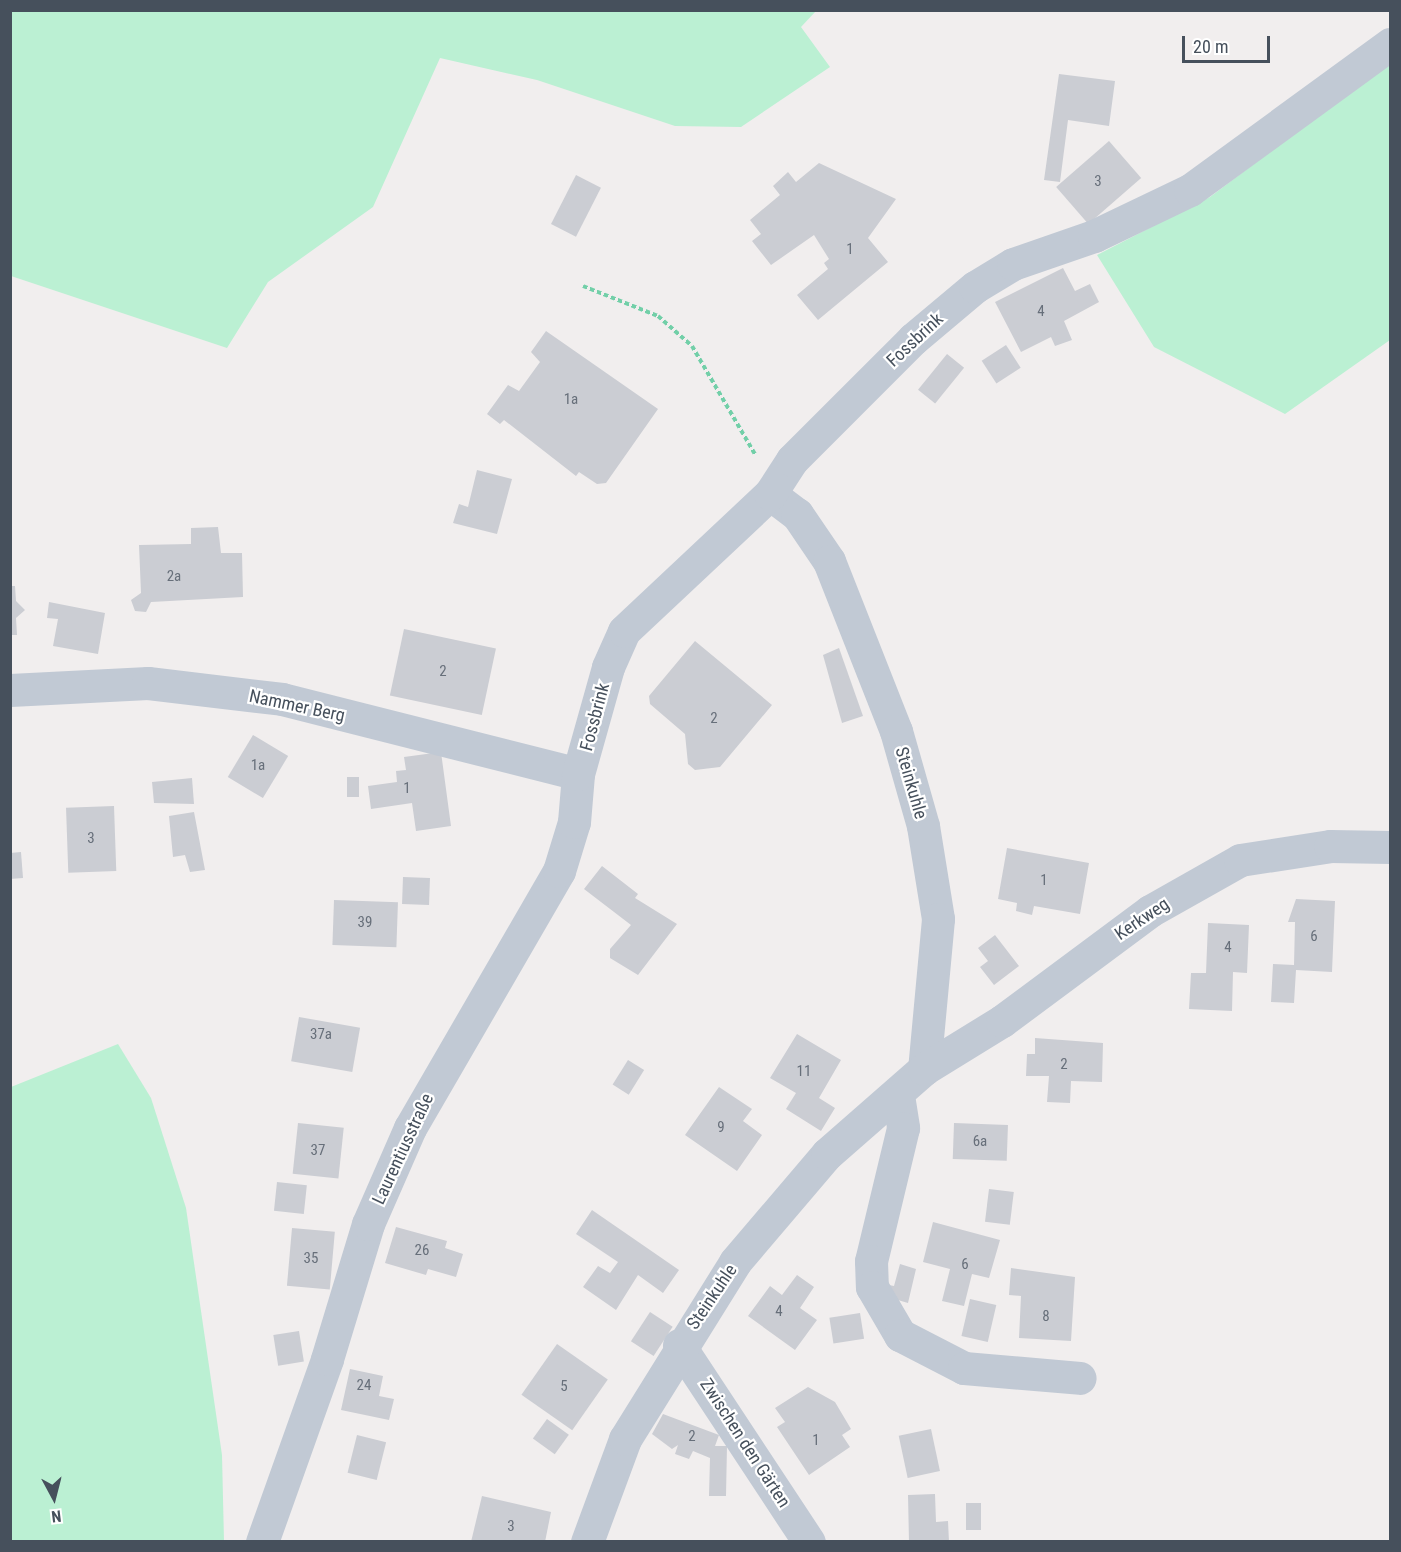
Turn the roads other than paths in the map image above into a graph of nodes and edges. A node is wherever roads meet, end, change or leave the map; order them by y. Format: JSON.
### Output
{"nodes":[{"id":1,"x":1390,"y":44,"type":"edge"},
{"id":2,"x":772,"y":491,"type":"junction"},
{"id":3,"x":10,"y":690,"type":"edge"},
{"id":4,"x":578,"y":774,"type":"junction"},
{"id":5,"x":1390,"y":847,"type":"edge"},
{"id":6,"x":924,"y":1069,"type":"junction"},
{"id":7,"x":898,"y":1095,"type":"junction"},
{"id":8,"x":679,"y":1345,"type":"junction"},
{"id":9,"x":1080,"y":1378,"type":"dead end"},
{"id":10,"x":262,"y":1542,"type":"edge"},
{"id":11,"x":587,"y":1542,"type":"edge"},
{"id":12,"x":809,"y":1542,"type":"edge"}],
"edges":[{"from":1,"to":2,"type":"street","name":"Fossbrink"},
{"from":2,"to":4,"type":"street","name":"Fossbrink"},
{"from":2,"to":6,"type":"street","name":"Steinkuhle"},
{"from":3,"to":4,"type":"street","name":"Nammer Berg"},
{"from":4,"to":10,"type":"street","name":"Laurentiusstraße"},
{"from":5,"to":6,"type":"street","name":"Kerkweg"},
{"from":6,"to":7,"type":"street","name":"Steinkuhle"},
{"from":7,"to":8,"type":"street","name":"Steinkuhle"},
{"from":7,"to":9,"type":"street"},
{"from":8,"to":11,"type":"street","name":"Steinkuhle"},
{"from":8,"to":12,"type":"street","name":"Zwischen den Gärten"}]}
